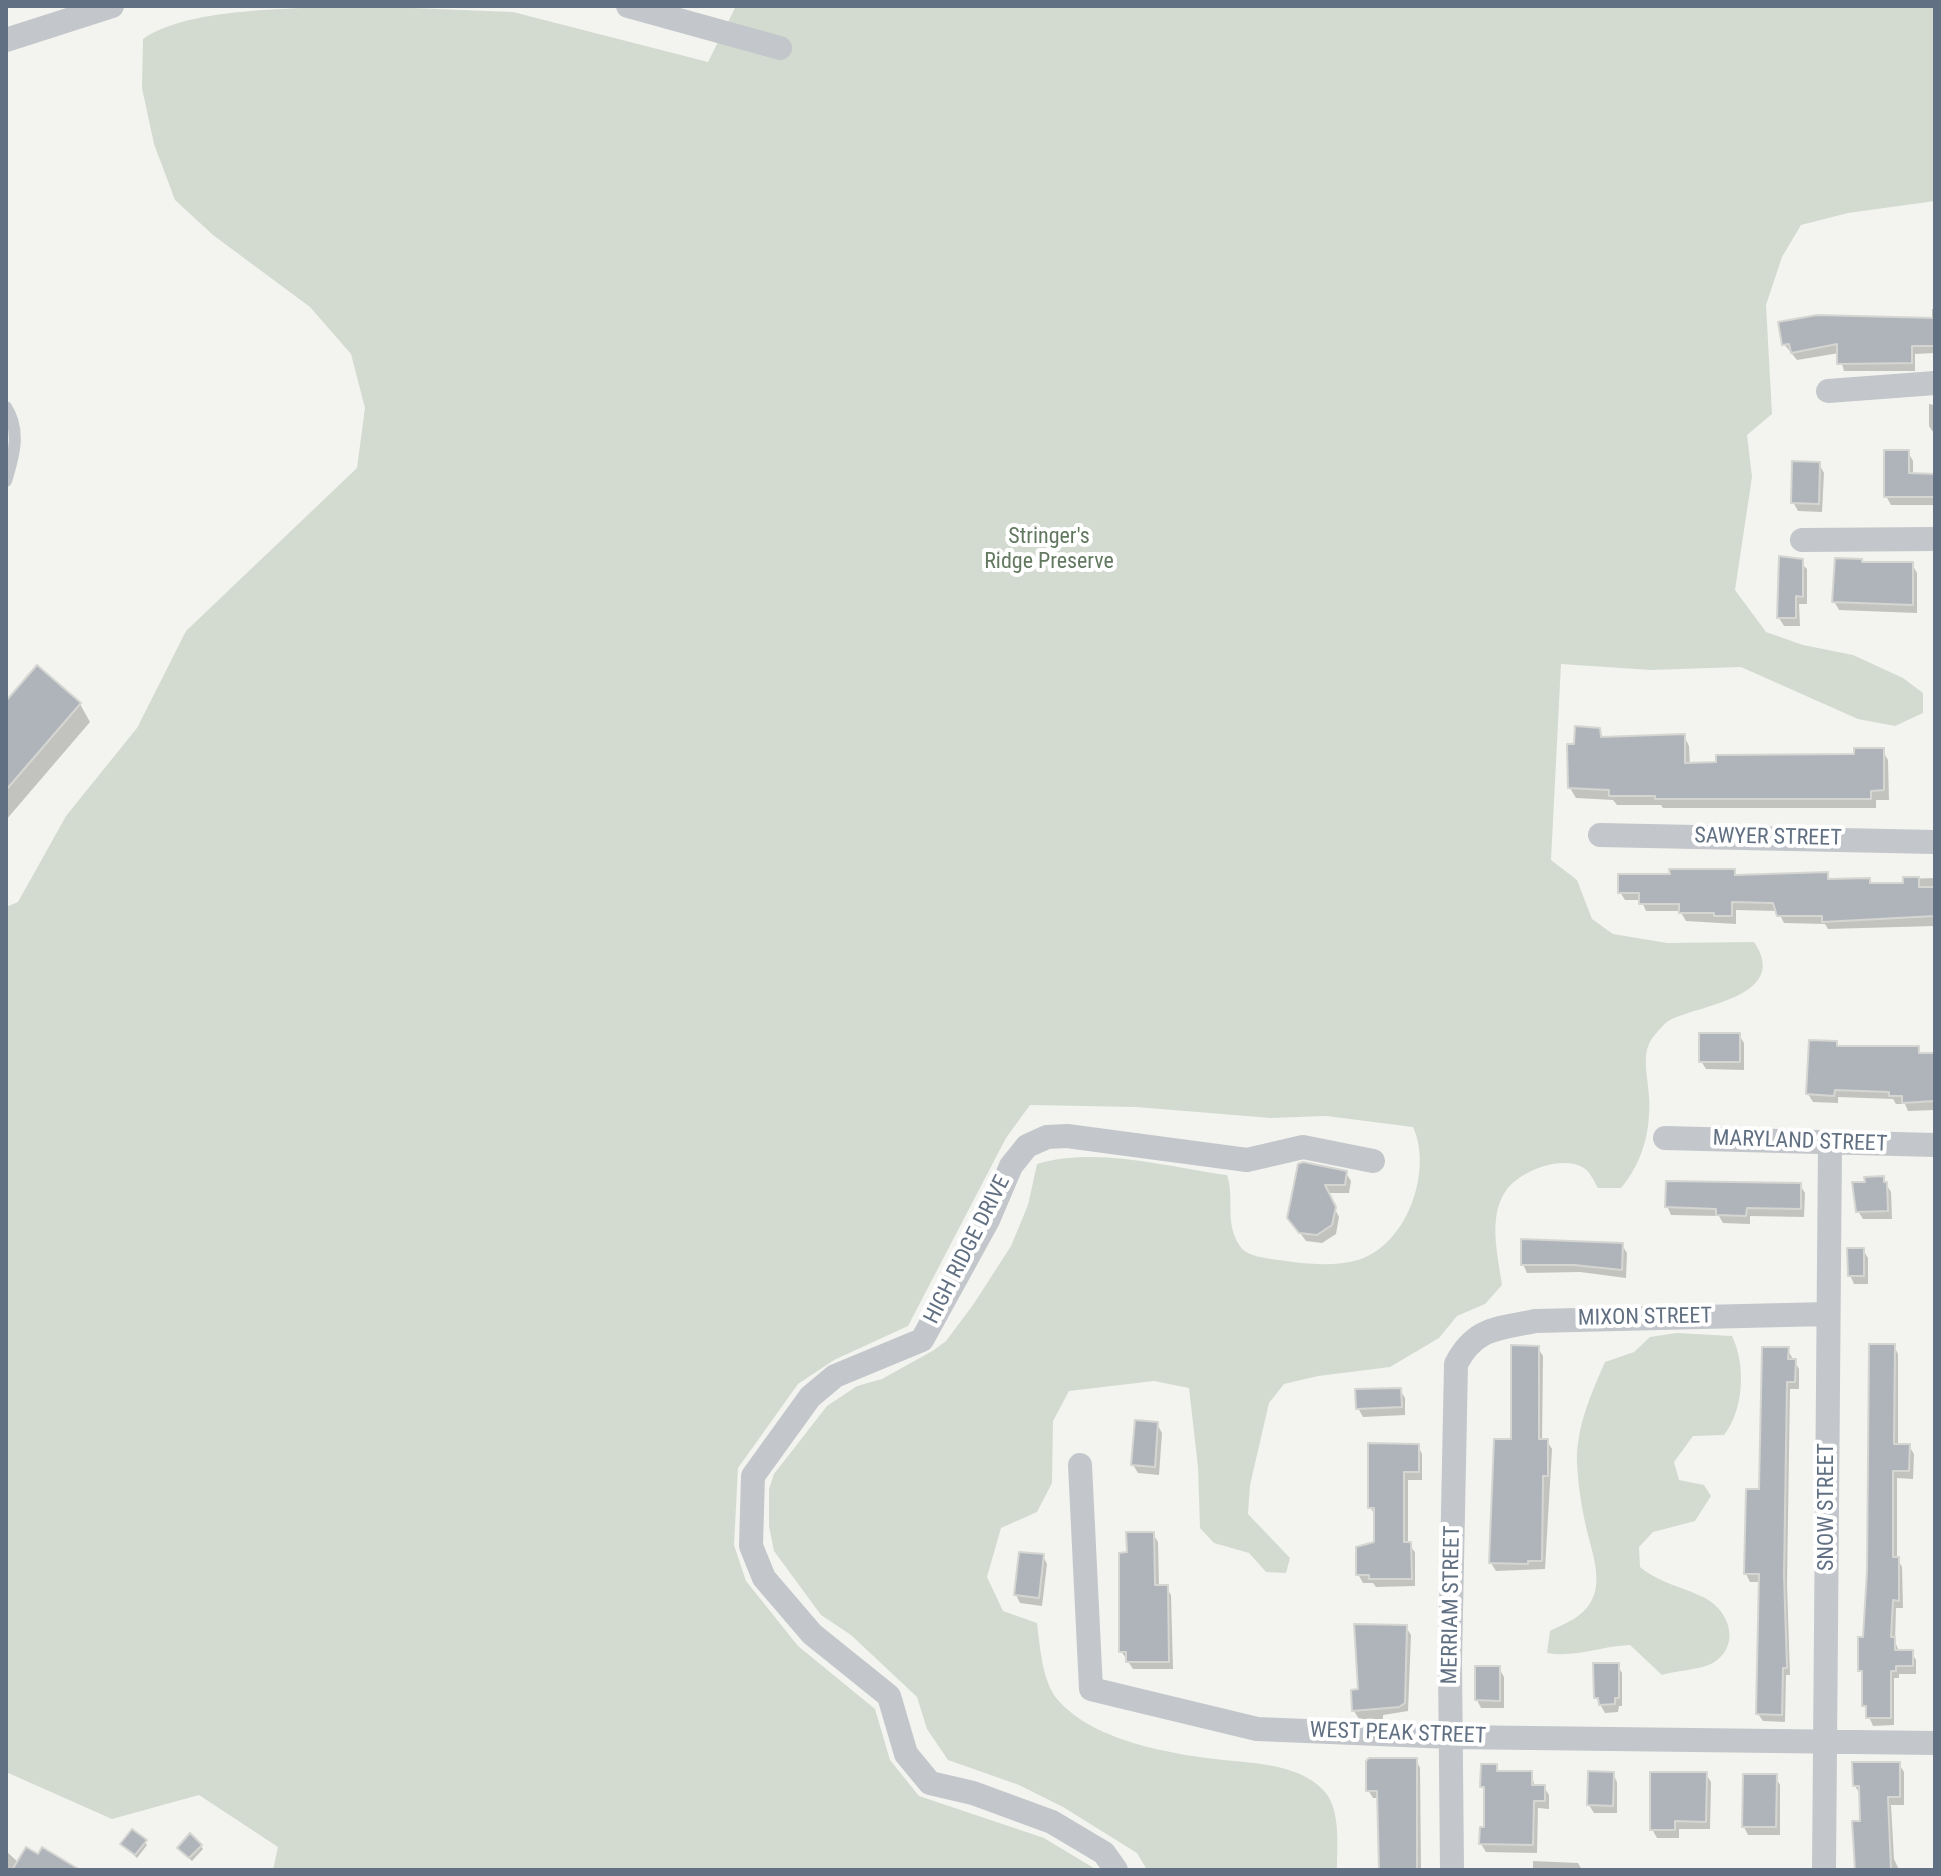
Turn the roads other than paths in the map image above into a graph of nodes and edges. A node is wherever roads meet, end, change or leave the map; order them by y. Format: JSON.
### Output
{"nodes":[{"id":1,"x":112,"y":6,"type":"edge"},
{"id":2,"x":628,"y":6,"type":"edge"},
{"id":3,"x":6,"y":40,"type":"edge"},
{"id":4,"x":780,"y":48,"type":"dead end"},
{"id":5,"x":1935,"y":383,"type":"edge"},
{"id":6,"x":1828,"y":391,"type":"dead end"},
{"id":7,"x":6,"y":407,"type":"edge"},
{"id":8,"x":6,"y":481,"type":"edge"},
{"id":9,"x":1935,"y":539,"type":"edge"},
{"id":10,"x":1802,"y":540,"type":"dead end"},
{"id":11,"x":1600,"y":835,"type":"dead end"},
{"id":12,"x":1935,"y":842,"type":"edge"},
{"id":13,"x":1665,"y":1138,"type":"dead end"},
{"id":14,"x":1830,"y":1144,"type":"junction"},
{"id":15,"x":1935,"y":1145,"type":"edge"},
{"id":16,"x":1373,"y":1161,"type":"dead end"},
{"id":17,"x":1827,"y":1314,"type":"junction"},
{"id":18,"x":1467,"y":1342,"type":"joint"},
{"id":19,"x":1080,"y":1465,"type":"dead end"},
{"id":20,"x":1451,"y":1737,"type":"junction"},
{"id":21,"x":1826,"y":1742,"type":"junction"},
{"id":22,"x":1935,"y":1743,"type":"edge"},
{"id":23,"x":1116,"y":1870,"type":"edge"},
{"id":24,"x":1452,"y":1870,"type":"edge"},
{"id":25,"x":1824,"y":1870,"type":"edge"}],
"edges":[{"from":1,"to":3,"type":"street"},
{"from":2,"to":4,"type":"street"},
{"from":5,"to":6,"type":"street"},
{"from":7,"to":8,"type":"lane"},
{"from":9,"to":10,"type":"street"},
{"from":11,"to":12,"type":"street","name":"SAWYER STREET"},
{"from":13,"to":14,"type":"street","name":"MARYLAND STREET"},
{"from":14,"to":15,"type":"street","name":"MARYLAND STREET"},
{"from":14,"to":17,"type":"street","name":"SNOW STREET"},
{"from":16,"to":23,"type":"street","name":"HIGH RIDGE DRIVE"},
{"from":17,"to":18,"type":"street","name":"MIXON STREET"},
{"from":17,"to":21,"type":"street","name":"SNOW STREET"},
{"from":18,"to":20,"type":"street","name":"MERRIAM STREET"},
{"from":19,"to":20,"type":"street","name":"WEST PEAK STREET"},
{"from":20,"to":21,"type":"street","name":"WEST PEAK STREET"},
{"from":20,"to":24,"type":"street","name":"MERRIAM STREET"},
{"from":21,"to":22,"type":"street","name":"WEST PEAK STREET"},
{"from":21,"to":25,"type":"street","name":"SNOW STREET"}]}
